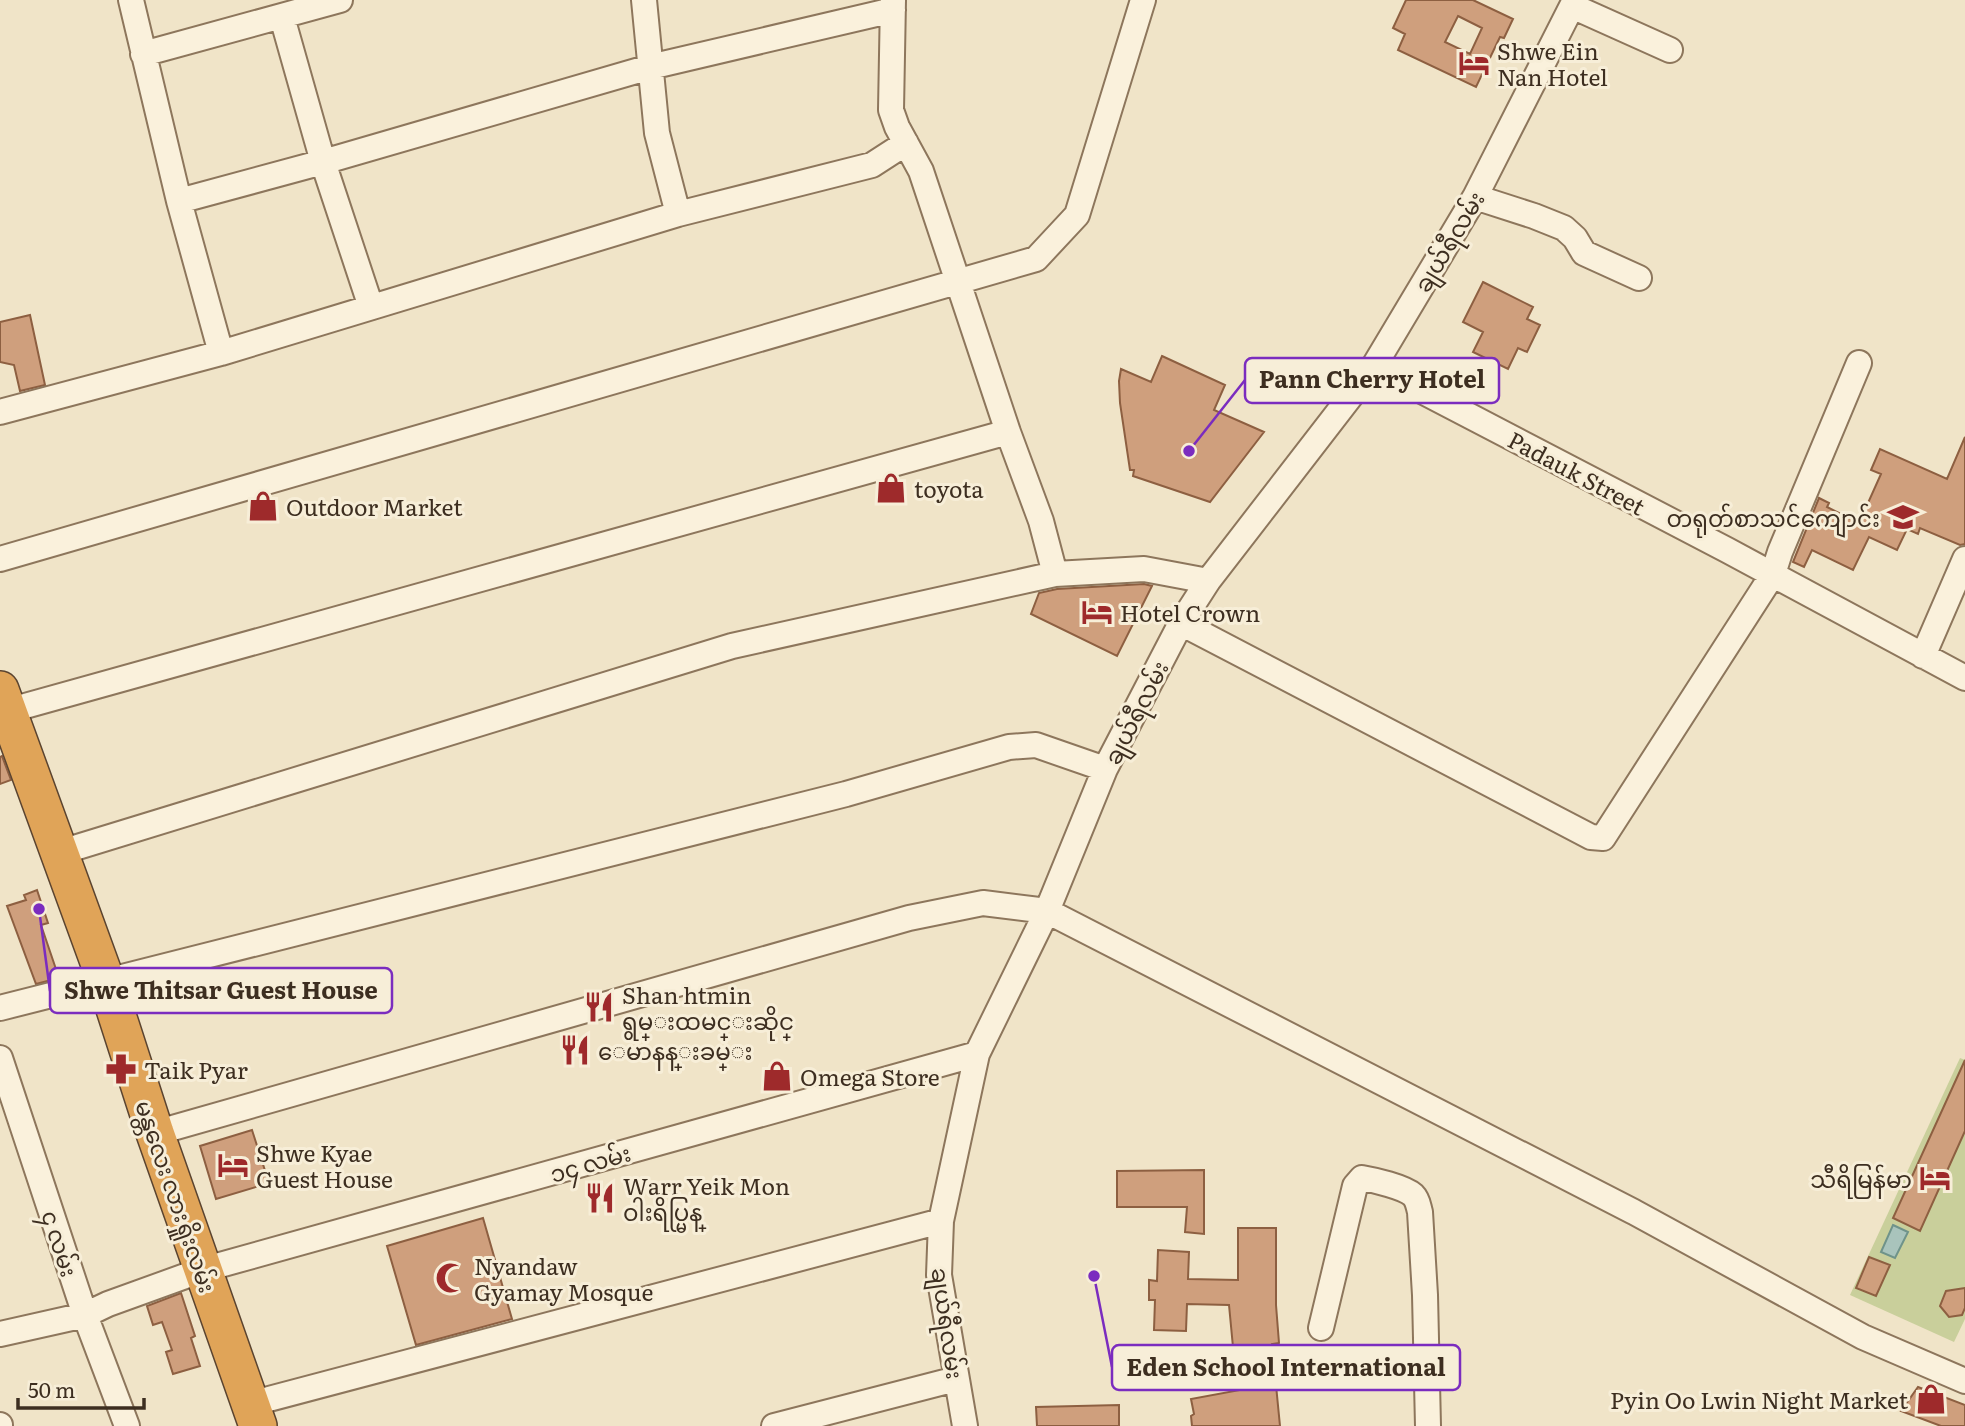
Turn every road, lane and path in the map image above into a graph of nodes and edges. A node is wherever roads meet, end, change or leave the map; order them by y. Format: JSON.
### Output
{"nodes":[{"id":1,"x":131,"y":0,"type":"edge"},
{"id":2,"x":340,"y":0,"type":"edge"},
{"id":3,"x":644,"y":0,"type":"edge"},
{"id":4,"x":1143,"y":0,"type":"edge"},
{"id":5,"x":1573,"y":3,"type":"edge"},
{"id":6,"x":893,"y":5,"type":"edge"},
{"id":7,"x":282,"y":17,"type":"junction"},
{"id":8,"x":1670,"y":50,"type":"dead end"},
{"id":9,"x":143,"y":54,"type":"junction"},
{"id":10,"x":650,"y":67,"type":"junction"},
{"id":11,"x":906,"y":143,"type":"junction"},
{"id":12,"x":323,"y":162,"type":"junction"},
{"id":13,"x":1475,"y":197,"type":"junction"},
{"id":14,"x":180,"y":201,"type":"junction"},
{"id":15,"x":678,"y":215,"type":"junction"},
{"id":16,"x":1639,"y":278,"type":"dead end"},
{"id":17,"x":959,"y":283,"type":"junction"},
{"id":18,"x":371,"y":307,"type":"junction"},
{"id":19,"x":221,"y":353,"type":"junction"},
{"id":20,"x":1859,"y":363,"type":"dead end"},
{"id":21,"x":1374,"y":366,"type":"junction"},
{"id":22,"x":0,"y":412,"type":"edge"},
{"id":23,"x":1008,"y":432,"type":"junction"},
{"id":24,"x":0,"y":559,"type":"edge"},
{"id":25,"x":1965,"y":559,"type":"edge"},
{"id":26,"x":1055,"y":574,"type":"junction"},
{"id":27,"x":1773,"y":574,"type":"junction"},
{"id":28,"x":1208,"y":581,"type":"junction"},
{"id":29,"x":1181,"y":623,"type":"junction"},
{"id":30,"x":1923,"y":656,"type":"junction"},
{"id":31,"x":1965,"y":678,"type":"edge"},
{"id":32,"x":2,"y":704,"type":"edge"},
{"id":33,"x":1105,"y":769,"type":"junction"},
{"id":34,"x":58,"y":853,"type":"junction"},
{"id":35,"x":1047,"y":911,"type":"junction"},
{"id":36,"x":106,"y":981,"type":"junction"},
{"id":37,"x":0,"y":1008,"type":"edge"},
{"id":38,"x":977,"y":1054,"type":"junction"},
{"id":39,"x":0,"y":1058,"type":"edge"},
{"id":40,"x":155,"y":1133,"type":"junction"},
{"id":41,"x":941,"y":1221,"type":"junction"},
{"id":42,"x":202,"y":1270,"type":"junction"},
{"id":43,"x":85,"y":1315,"type":"junction"},
{"id":44,"x":1321,"y":1328,"type":"dead end"},
{"id":45,"x":0,"y":1334,"type":"edge"},
{"id":46,"x":956,"y":1379,"type":"junction"},
{"id":47,"x":1965,"y":1381,"type":"edge"},
{"id":48,"x":254,"y":1415,"type":"edge"},
{"id":49,"x":127,"y":1426,"type":"edge"},
{"id":50,"x":774,"y":1426,"type":"edge"},
{"id":51,"x":965,"y":1426,"type":"edge"},
{"id":52,"x":1428,"y":1426,"type":"edge"}],
"edges":[{"from":1,"to":9,"type":"street"},
{"from":2,"to":7,"type":"street"},
{"from":3,"to":10,"type":"street"},
{"from":4,"to":17,"type":"street"},
{"from":5,"to":8,"type":"street"},
{"from":5,"to":13,"type":"street","name":"ချယ်ရီလမ်း"},
{"from":6,"to":10,"type":"street"},
{"from":6,"to":11,"type":"street"},
{"from":7,"to":9,"type":"street"},
{"from":7,"to":12,"type":"street"},
{"from":9,"to":14,"type":"street"},
{"from":10,"to":12,"type":"street"},
{"from":10,"to":15,"type":"street"},
{"from":11,"to":15,"type":"street"},
{"from":11,"to":17,"type":"street"},
{"from":12,"to":14,"type":"street"},
{"from":12,"to":18,"type":"street"},
{"from":13,"to":16,"type":"street"},
{"from":13,"to":21,"type":"street","name":"ချယ်ရီလမ်း"},
{"from":14,"to":19,"type":"street"},
{"from":15,"to":18,"type":"street"},
{"from":17,"to":23,"type":"street"},
{"from":17,"to":24,"type":"street"},
{"from":18,"to":19,"type":"street"},
{"from":19,"to":22,"type":"street"},
{"from":20,"to":27,"type":"street"},
{"from":21,"to":27,"type":"street","name":"Padauk Street"},
{"from":21,"to":28,"type":"street","name":"ချယ်ရီလမ်း"},
{"from":23,"to":26,"type":"street"},
{"from":23,"to":32,"type":"street"},
{"from":25,"to":30,"type":"street"},
{"from":26,"to":28,"type":"street"},
{"from":26,"to":34,"type":"street"},
{"from":27,"to":29,"type":"street"},
{"from":27,"to":30,"type":"street","name":"Padauk Street"},
{"from":28,"to":29,"type":"street","name":"ချယ်ရီလမ်း"},
{"from":29,"to":33,"type":"street","name":"ချယ်ရီလမ်း"},
{"from":30,"to":31,"type":"street","name":"Padauk Street"},
{"from":32,"to":34,"type":"highway","name":"မန္တလေး လားရှိုးလမ်း"},
{"from":33,"to":35,"type":"street","name":"ချယ်ရီလမ်း"},
{"from":33,"to":36,"type":"street"},
{"from":34,"to":36,"type":"highway","name":"မန္တလေး လားရှိုးလမ်း"},
{"from":35,"to":38,"type":"street","name":"ချယ်ရီလမ်း"},
{"from":35,"to":40,"type":"street"},
{"from":35,"to":47,"type":"street"},
{"from":36,"to":37,"type":"street"},
{"from":36,"to":40,"type":"highway","name":"မန္တလေး လားရှိုးလမ်း"},
{"from":38,"to":41,"type":"street","name":"ချယ်ရီလမ်း"},
{"from":38,"to":42,"type":"street","name":"၁၄ လမ်း"},
{"from":39,"to":43,"type":"street","name":"၄ လမ်း"},
{"from":40,"to":42,"type":"highway","name":"မန္တလေး လားရှိုးလမ်း"},
{"from":41,"to":46,"type":"street","name":"ချယ်ရီလမ်း"},
{"from":41,"to":48,"type":"street"},
{"from":42,"to":43,"type":"street","name":"၁၄ လမ်း"},
{"from":42,"to":48,"type":"highway","name":"မန္တလေး လားရှိုးလမ်း"},
{"from":43,"to":45,"type":"street","name":"၁၄ လမ်း"},
{"from":43,"to":49,"type":"street","name":"၄ လမ်း"},
{"from":44,"to":52,"type":"street"},
{"from":46,"to":50,"type":"street"},
{"from":46,"to":51,"type":"street","name":"ချယ်ရီလမ်း"}]}
